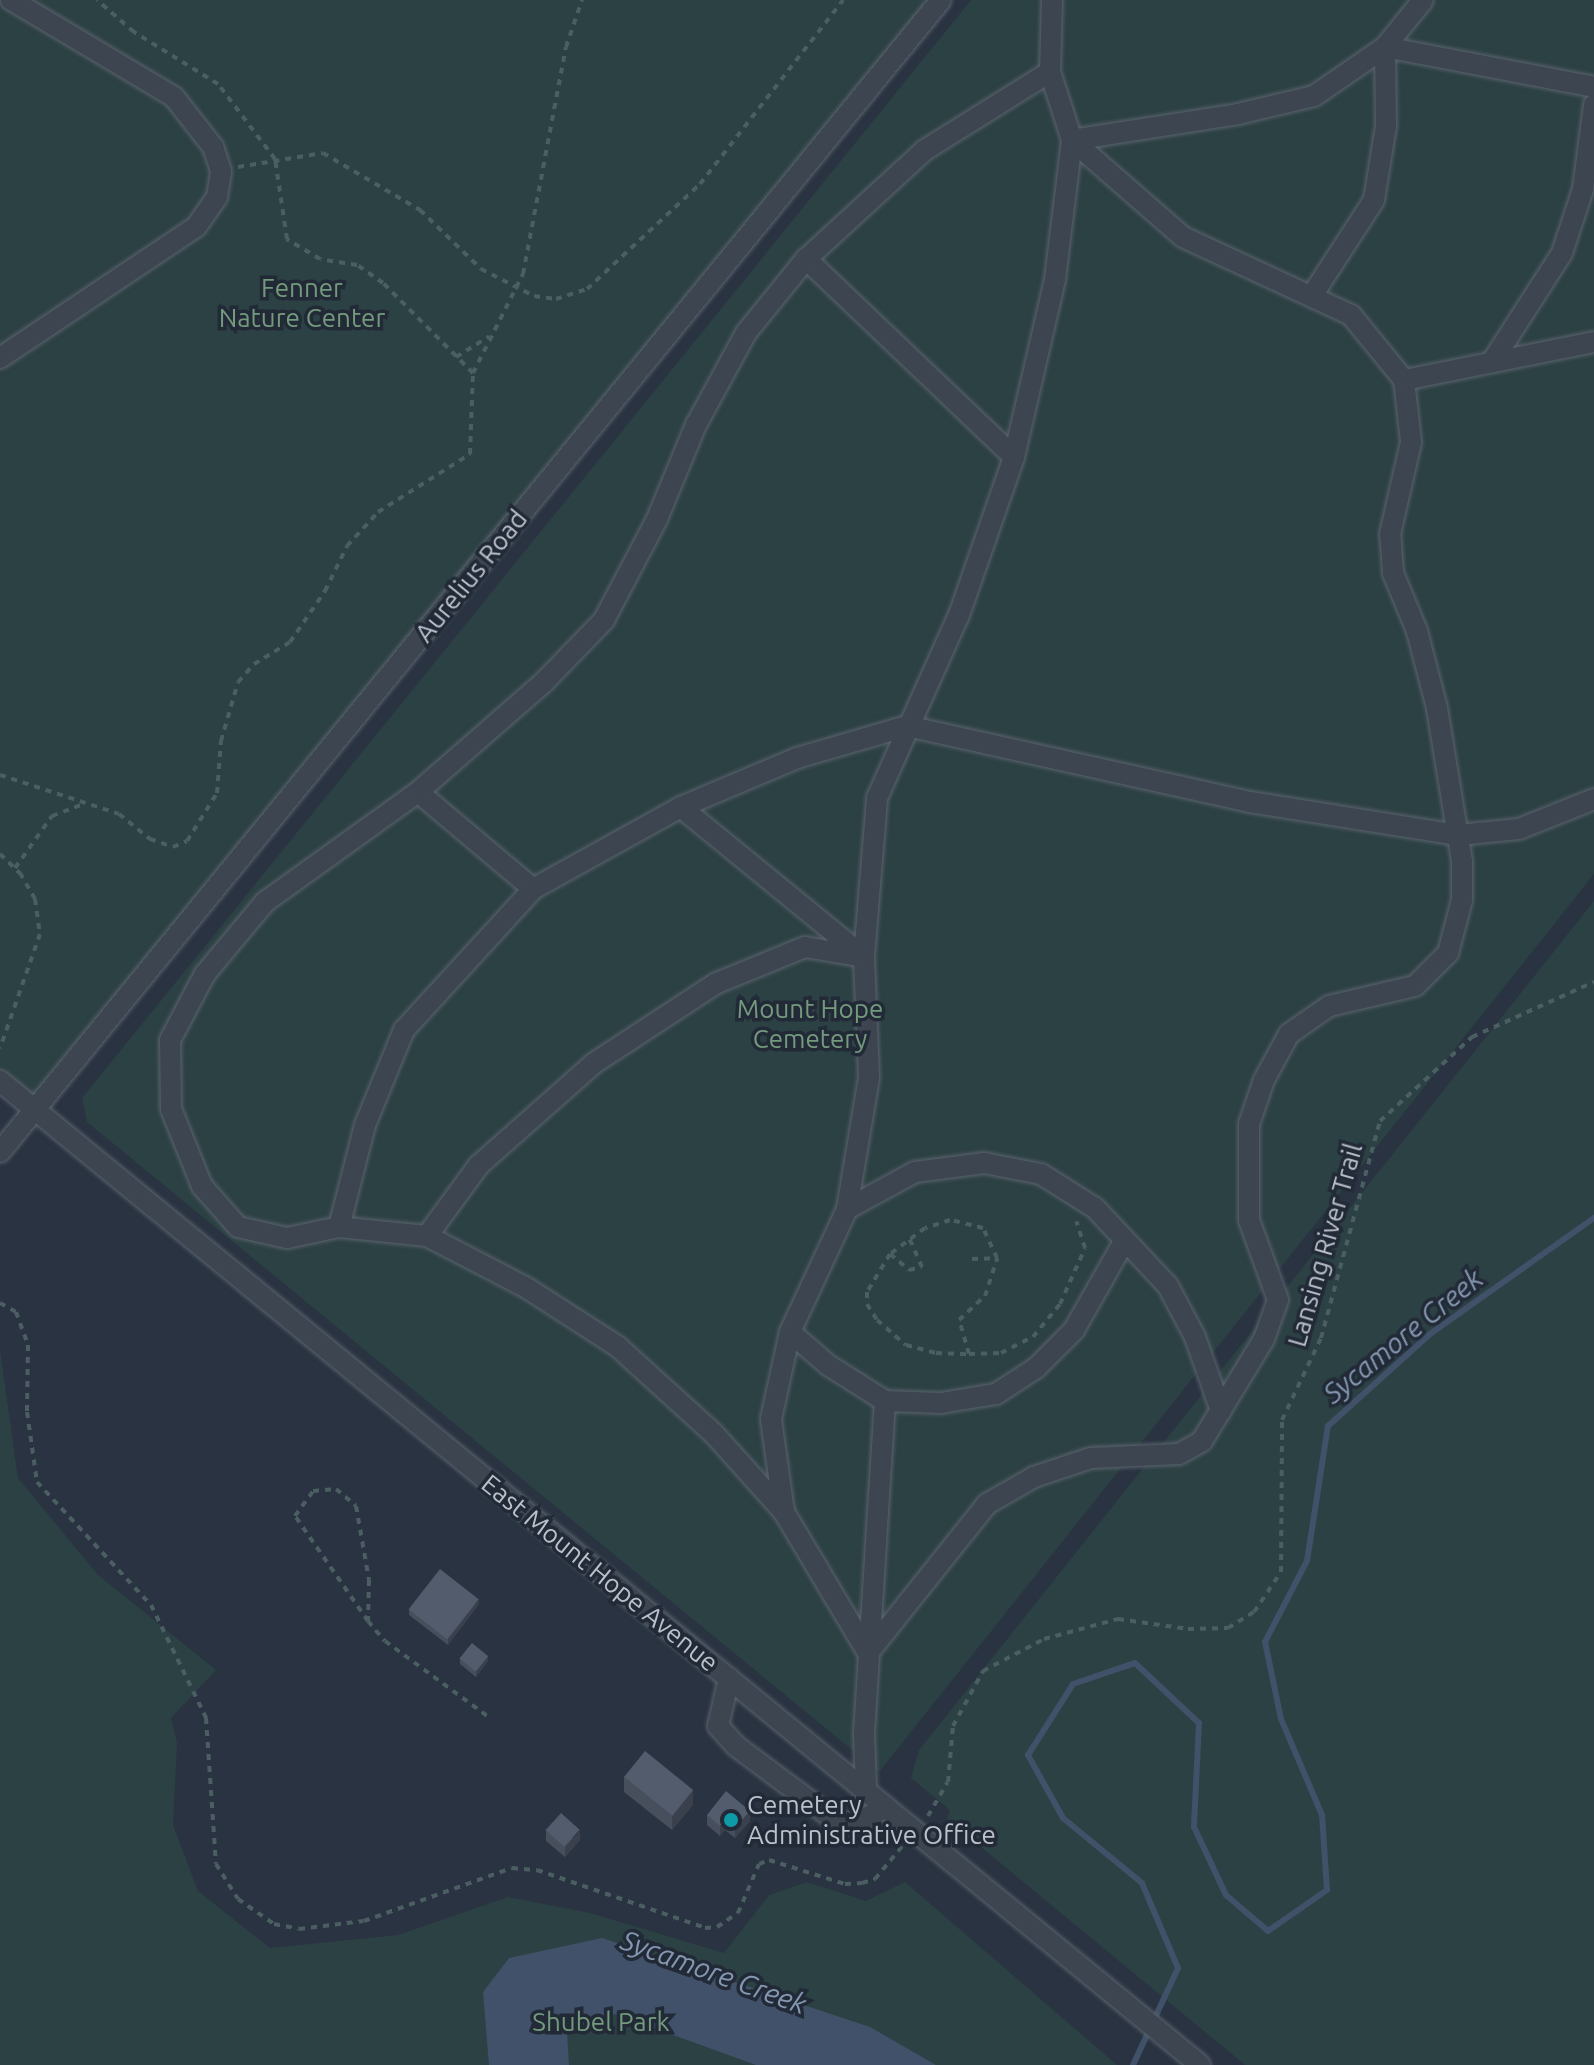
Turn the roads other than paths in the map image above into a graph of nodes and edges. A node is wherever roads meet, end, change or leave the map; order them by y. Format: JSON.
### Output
{"nodes":[{"id":1,"x":11,"y":0,"type":"edge"},
{"id":2,"x":941,"y":0,"type":"edge"},
{"id":3,"x":1052,"y":0,"type":"edge"},
{"id":4,"x":1423,"y":0,"type":"edge"},
{"id":5,"x":1385,"y":47,"type":"junction"},
{"id":6,"x":1050,"y":72,"type":"junction"},
{"id":7,"x":1594,"y":87,"type":"edge"},
{"id":8,"x":1594,"y":105,"type":"edge"},
{"id":9,"x":1072,"y":140,"type":"junction"},
{"id":10,"x":806,"y":259,"type":"junction"},
{"id":11,"x":1313,"y":294,"type":"junction"},
{"id":12,"x":1594,"y":342,"type":"edge"},
{"id":13,"x":0,"y":358,"type":"edge"},
{"id":14,"x":1492,"y":362,"type":"junction"},
{"id":15,"x":1404,"y":380,"type":"junction"},
{"id":16,"x":1014,"y":457,"type":"junction"},
{"id":17,"x":907,"y":726,"type":"junction"},
{"id":18,"x":418,"y":792,"type":"junction"},
{"id":19,"x":1594,"y":799,"type":"edge"},
{"id":20,"x":681,"y":807,"type":"junction"},
{"id":21,"x":1458,"y":835,"type":"junction"},
{"id":22,"x":533,"y":889,"type":"junction"},
{"id":23,"x":864,"y":957,"type":"junction"},
{"id":24,"x":0,"y":1081,"type":"edge"},
{"id":25,"x":35,"y":1111,"type":"junction"},
{"id":26,"x":0,"y":1152,"type":"edge"},
{"id":27,"x":847,"y":1209,"type":"junction"},
{"id":28,"x":339,"y":1227,"type":"junction"},
{"id":29,"x":427,"y":1236,"type":"junction"},
{"id":30,"x":1125,"y":1240,"type":"junction"},
{"id":31,"x":790,"y":1332,"type":"junction"},
{"id":32,"x":885,"y":1401,"type":"junction"},
{"id":33,"x":1221,"y":1411,"type":"junction"},
{"id":34,"x":784,"y":1512,"type":"junction"},
{"id":35,"x":868,"y":1653,"type":"junction"},
{"id":36,"x":729,"y":1678,"type":"junction"},
{"id":37,"x":866,"y":1788,"type":"junction"},
{"id":38,"x":886,"y":1807,"type":"junction"},
{"id":39,"x":1200,"y":2065,"type":"edge"}],
"edges":[{"from":1,"to":13,"type":"street"},
{"from":2,"to":25,"type":"street","name":"Aurelius Road"},
{"from":3,"to":6,"type":"street"},
{"from":4,"to":5,"type":"street"},
{"from":5,"to":7,"type":"street"},
{"from":5,"to":9,"type":"street"},
{"from":5,"to":11,"type":"street"},
{"from":6,"to":9,"type":"street"},
{"from":6,"to":10,"type":"street"},
{"from":8,"to":14,"type":"street"},
{"from":9,"to":11,"type":"street"},
{"from":9,"to":16,"type":"street"},
{"from":10,"to":16,"type":"street"},
{"from":10,"to":18,"type":"street"},
{"from":11,"to":15,"type":"street"},
{"from":12,"to":14,"type":"street"},
{"from":14,"to":15,"type":"street"},
{"from":15,"to":21,"type":"street"},
{"from":16,"to":17,"type":"street"},
{"from":17,"to":20,"type":"street"},
{"from":17,"to":21,"type":"street"},
{"from":17,"to":23,"type":"street"},
{"from":18,"to":22,"type":"street"},
{"from":18,"to":28,"type":"street"},
{"from":19,"to":21,"type":"street"},
{"from":20,"to":22,"type":"street"},
{"from":20,"to":23,"type":"street"},
{"from":21,"to":33,"type":"street"},
{"from":22,"to":28,"type":"street"},
{"from":23,"to":27,"type":"street"},
{"from":23,"to":29,"type":"street"},
{"from":24,"to":25,"type":"street","name":"East Mount Hope Avenue"},
{"from":25,"to":26,"type":"street","name":"Aurelius Road"},
{"from":25,"to":36,"type":"street","name":"East Mount Hope Avenue"},
{"from":27,"to":30,"type":"street"},
{"from":27,"to":31,"type":"street"},
{"from":28,"to":29,"type":"street"},
{"from":29,"to":34,"type":"street"},
{"from":30,"to":32,"type":"street"},
{"from":30,"to":33,"type":"street"},
{"from":31,"to":32,"type":"street"},
{"from":31,"to":34,"type":"street"},
{"from":32,"to":35,"type":"street"},
{"from":33,"to":35,"type":"street"},
{"from":34,"to":35,"type":"street"},
{"from":35,"to":37,"type":"street"},
{"from":36,"to":37,"type":"street","name":"East Mount Hope Avenue"},
{"from":36,"to":38,"type":"street"},
{"from":37,"to":38,"type":"street","name":"East Mount Hope Avenue"},
{"from":38,"to":39,"type":"street","name":"East Mount Hope Avenue"}]}
